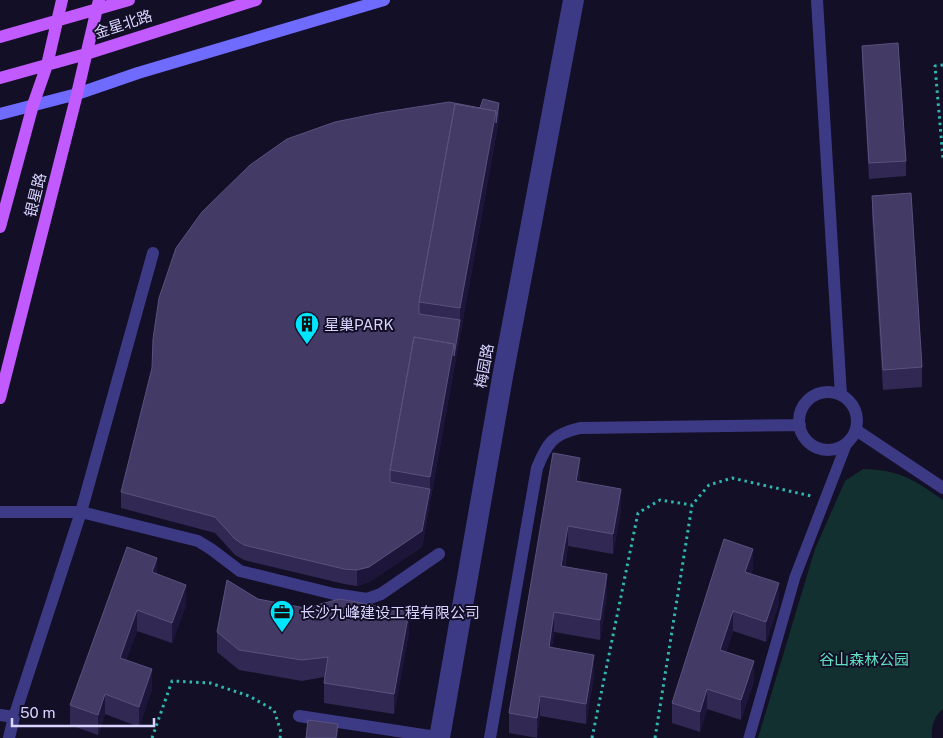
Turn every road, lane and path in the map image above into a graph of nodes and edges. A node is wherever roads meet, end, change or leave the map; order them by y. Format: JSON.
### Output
{"nodes":[{"id":1,"x":62,"y":0,"type":"edge"},
{"id":2,"x":129,"y":0,"type":"edge"},
{"id":3,"x":256,"y":0,"type":"edge"},
{"id":4,"x":384,"y":0,"type":"edge"},
{"id":5,"x":569,"y":0,"type":"edge"},
{"id":6,"x":578,"y":0,"type":"edge"},
{"id":7,"x":817,"y":0,"type":"edge"},
{"id":8,"x":98,"y":5,"type":"edge"},
{"id":9,"x":57,"y":21,"type":"junction"},
{"id":10,"x":0,"y":37,"type":"edge"},
{"id":11,"x":86,"y":54,"type":"junction"},
{"id":12,"x":47,"y":65,"type":"junction"},
{"id":13,"x":943,"y":65,"type":"edge"},
{"id":14,"x":0,"y":78,"type":"edge"},
{"id":15,"x":77,"y":94,"type":"junction"},
{"id":16,"x":33,"y":105,"type":"junction"},
{"id":17,"x":0,"y":114,"type":"edge"},
{"id":18,"x":943,"y":159,"type":"edge"},
{"id":19,"x":0,"y":227,"type":"edge"},
{"id":20,"x":153,"y":253,"type":"dead end"},
{"id":21,"x":841,"y":395,"type":"junction"},
{"id":22,"x":0,"y":398,"type":"edge"},
{"id":23,"x":800,"y":425,"type":"junction"},
{"id":24,"x":856,"y":430,"type":"junction"},
{"id":25,"x":846,"y":445,"type":"junction"},
{"id":26,"x":943,"y":488,"type":"edge"},
{"id":27,"x":824,"y":499,"type":"junction"},
{"id":28,"x":692,"y":505,"type":"junction"},
{"id":29,"x":0,"y":512,"type":"edge"},
{"id":30,"x":81,"y":512,"type":"junction"},
{"id":31,"x":439,"y":554,"type":"dead end"},
{"id":32,"x":0,"y":714,"type":"edge"},
{"id":33,"x":299,"y":716,"type":"dead end"},
{"id":34,"x":14,"y":717,"type":"junction"},
{"id":35,"x":9,"y":738,"type":"edge"},
{"id":36,"x":152,"y":738,"type":"edge"},
{"id":37,"x":280,"y":738,"type":"edge"},
{"id":38,"x":439,"y":738,"type":"edge"},
{"id":39,"x":490,"y":738,"type":"edge"},
{"id":40,"x":592,"y":738,"type":"edge"},
{"id":41,"x":655,"y":738,"type":"edge"},
{"id":42,"x":749,"y":738,"type":"edge"}],
"edges":[{"from":1,"to":9,"type":"main road","name":"银星路"},
{"from":2,"to":8,"type":"main road","name":"金星北路"},
{"from":3,"to":11,"type":"main road","name":"金星北路"},
{"from":4,"to":15,"type":"main road"},
{"from":5,"to":38,"type":"street","name":"梅园路"},
{"from":6,"to":38,"type":"street","name":"梅园路"},
{"from":7,"to":21,"type":"street"},
{"from":8,"to":9,"type":"main road","name":"金星北路"},
{"from":8,"to":11,"type":"main road","name":"银星路"},
{"from":9,"to":10,"type":"main road","name":"金星北路"},
{"from":9,"to":12,"type":"main road","name":"银星路"},
{"from":11,"to":12,"type":"main road","name":"金星北路"},
{"from":11,"to":15,"type":"main road","name":"银星路"},
{"from":12,"to":14,"type":"main road","name":"金星北路"},
{"from":12,"to":16,"type":"main road","name":"银星路"},
{"from":13,"to":18,"type":"path"},
{"from":15,"to":16,"type":"main road"},
{"from":15,"to":22,"type":"main road","name":"银星路"},
{"from":16,"to":17,"type":"main road"},
{"from":16,"to":19,"type":"main road","name":"银星路"},
{"from":20,"to":30,"type":"street"},
{"from":21,"to":23,"type":"street"},
{"from":21,"to":24,"type":"street"},
{"from":23,"to":25,"type":"street"},
{"from":23,"to":39,"type":"street"},
{"from":24,"to":25,"type":"street"},
{"from":24,"to":26,"type":"street"},
{"from":25,"to":27,"type":"lane"},
{"from":27,"to":28,"type":"path"},
{"from":27,"to":42,"type":"lane"},
{"from":28,"to":40,"type":"path"},
{"from":28,"to":41,"type":"path"},
{"from":29,"to":30,"type":"street"},
{"from":30,"to":31,"type":"street"},
{"from":30,"to":34,"type":"street"},
{"from":32,"to":34,"type":"street"},
{"from":33,"to":38,"type":"street"},
{"from":34,"to":35,"type":"street"},
{"from":36,"to":37,"type":"path"}]}
